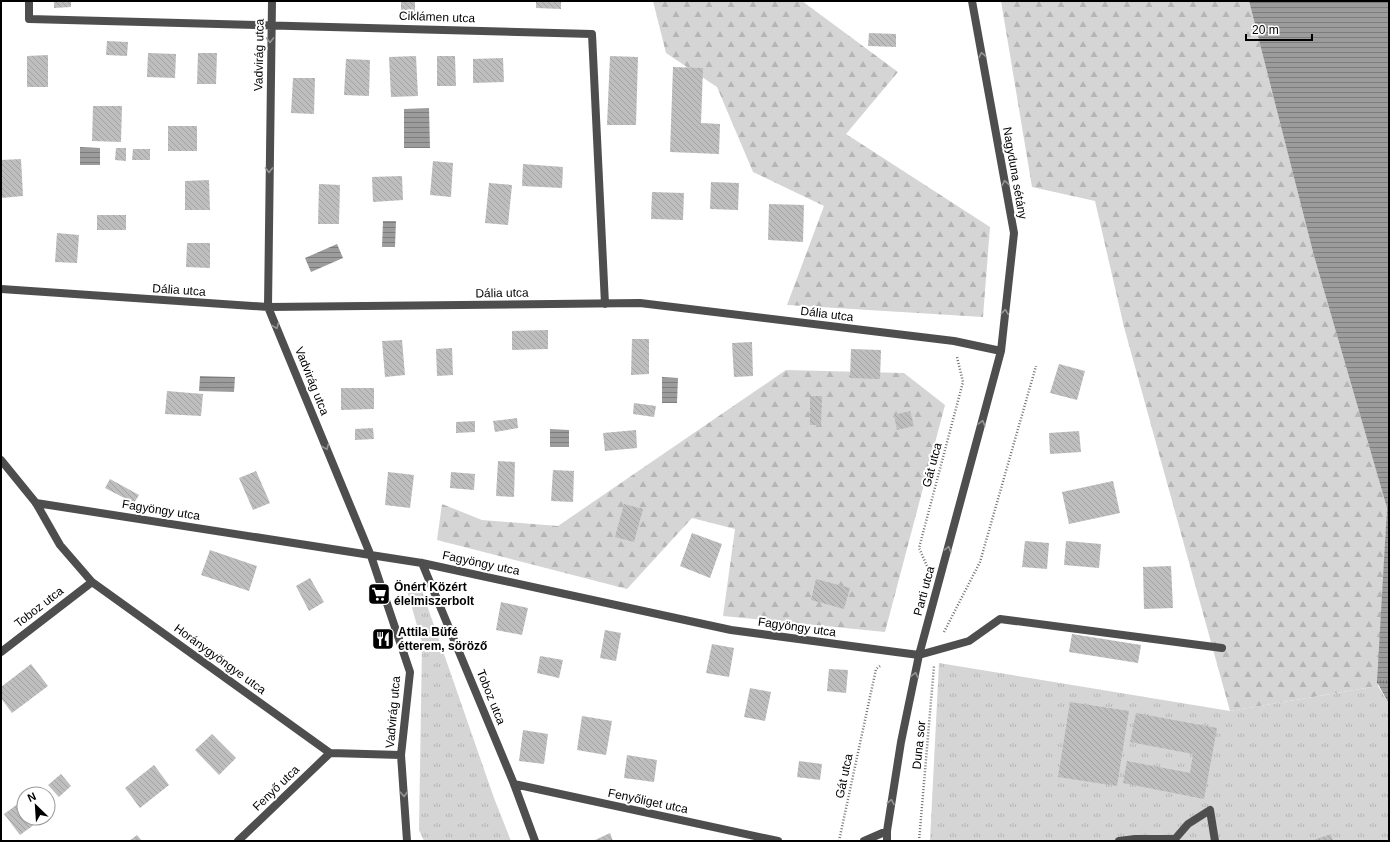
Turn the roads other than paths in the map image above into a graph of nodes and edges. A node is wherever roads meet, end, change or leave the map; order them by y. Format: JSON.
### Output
{"nodes":[{"id":1,"x":29,"y":1,"type":"edge"},
{"id":2,"x":272,"y":1,"type":"edge"},
{"id":3,"x":972,"y":1,"type":"edge"},
{"id":4,"x":270,"y":24,"type":"junction"},
{"id":5,"x":1,"y":289,"type":"edge"},
{"id":6,"x":605,"y":304,"type":"junction"},
{"id":7,"x":268,"y":307,"type":"junction"},
{"id":8,"x":1001,"y":351,"type":"junction"},
{"id":9,"x":1,"y":460,"type":"edge"},
{"id":10,"x":36,"y":503,"type":"junction"},
{"id":11,"x":371,"y":556,"type":"junction"},
{"id":12,"x":422,"y":563,"type":"junction"},
{"id":13,"x":92,"y":582,"type":"junction"},
{"id":14,"x":1222,"y":648,"type":"dead end"},
{"id":15,"x":1,"y":652,"type":"edge"},
{"id":16,"x":919,"y":655,"type":"junction"},
{"id":17,"x":330,"y":753,"type":"junction"},
{"id":18,"x":401,"y":755,"type":"junction"},
{"id":19,"x":514,"y":784,"type":"junction"},
{"id":20,"x":887,"y":831,"type":"junction"},
{"id":21,"x":238,"y":841,"type":"edge"},
{"id":22,"x":407,"y":841,"type":"edge"},
{"id":23,"x":535,"y":841,"type":"edge"},
{"id":24,"x":778,"y":841,"type":"edge"},
{"id":25,"x":864,"y":841,"type":"edge"},
{"id":26,"x":887,"y":841,"type":"edge"},
{"id":27,"x":1119,"y":841,"type":"edge"},
{"id":28,"x":1215,"y":841,"type":"edge"}],
"edges":[{"from":1,"to":4,"type":"street","name":"Ciklámen utca"},
{"from":2,"to":4,"type":"street","name":"Vadvirág utca"},
{"from":8,"to":3,"type":"street","name":"Nagyduna sétány","one_way":true},
{"from":4,"to":6,"type":"street","name":"Ciklámen utca"},
{"from":4,"to":7,"type":"street","name":"Vadvirág utca","one_way":true},
{"from":5,"to":7,"type":"street","name":"Dália utca"},
{"from":6,"to":7,"type":"street","name":"Dália utca"},
{"from":6,"to":8,"type":"street","name":"Dália utca"},
{"from":7,"to":11,"type":"street","name":"Vadvirág utca","one_way":true},
{"from":16,"to":8,"type":"street","name":"Parti utca","one_way":true},
{"from":9,"to":10,"type":"street","name":"Horánygyöngye utca"},
{"from":10,"to":11,"type":"street","name":"Fagyöngy utca"},
{"from":10,"to":13,"type":"street","name":"Horánygyöngye utca"},
{"from":11,"to":12,"type":"street","name":"Fagyöngy utca"},
{"from":11,"to":18,"type":"street","name":"Vadvirág utca"},
{"from":12,"to":16,"type":"street","name":"Fagyöngy utca"},
{"from":12,"to":19,"type":"street","name":"Toboz utca"},
{"from":13,"to":15,"type":"street","name":"Toboz utca"},
{"from":13,"to":17,"type":"street","name":"Horánygyöngye utca"},
{"from":14,"to":16,"type":"street"},
{"from":20,"to":16,"type":"street","name":"Parti utca","one_way":true},
{"from":17,"to":18,"type":"street"},
{"from":17,"to":21,"type":"street","name":"Fenyő utca"},
{"from":18,"to":22,"type":"street","one_way":true},
{"from":19,"to":23,"type":"street","name":"Toboz utca"},
{"from":19,"to":24,"type":"street","name":"Fenyőliget utca"},
{"from":20,"to":25,"type":"street"},
{"from":20,"to":26,"type":"street","name":"Parti utca"},
{"from":27,"to":28,"type":"street"}]}
